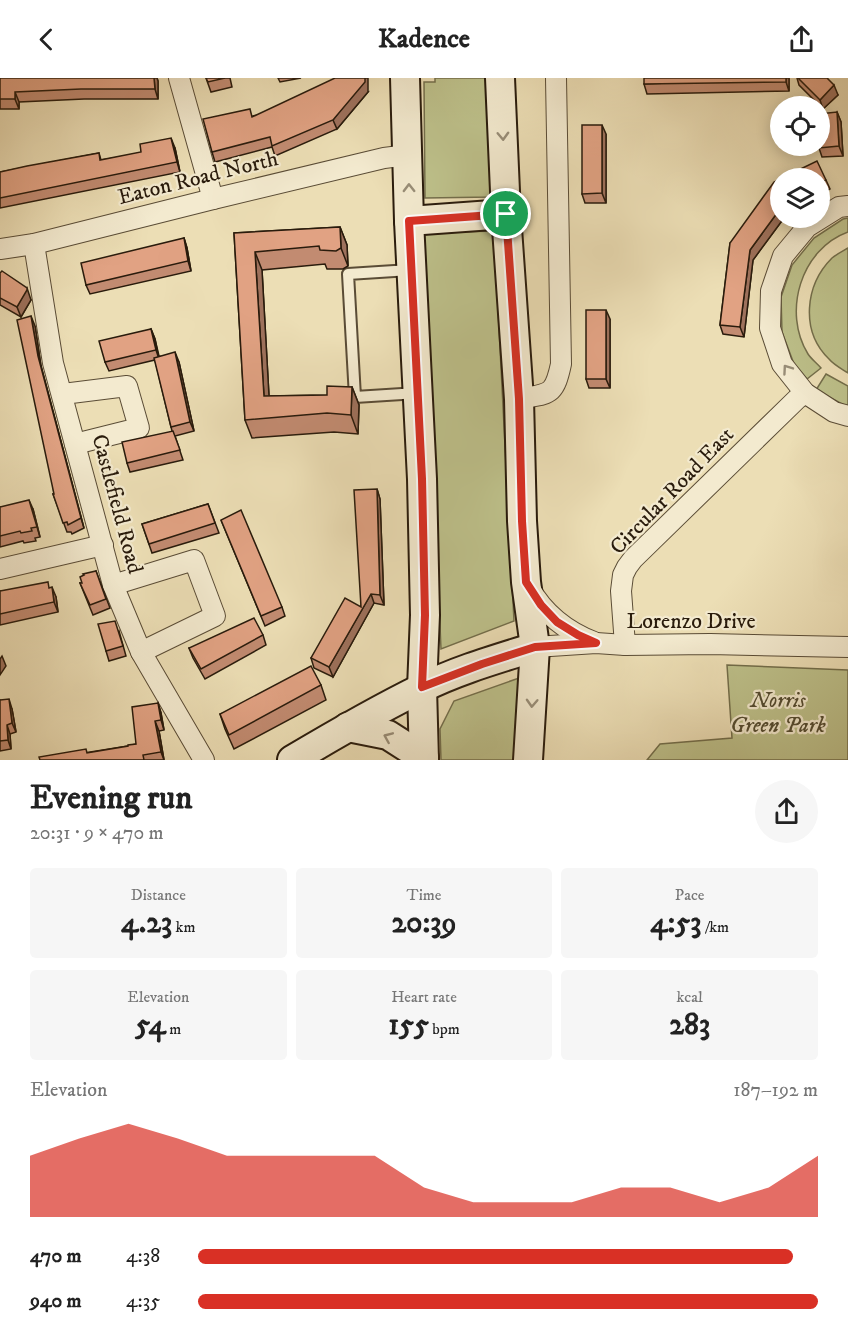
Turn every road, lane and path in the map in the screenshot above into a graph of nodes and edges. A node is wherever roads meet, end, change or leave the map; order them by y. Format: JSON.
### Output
{"nodes":[{"id":1,"x":179,"y":78,"type":"edge"},
{"id":2,"x":405,"y":78,"type":"edge"},
{"id":3,"x":500,"y":78,"type":"edge"},
{"id":4,"x":556,"y":78,"type":"edge"},
{"id":5,"x":408,"y":155,"type":"junction"},
{"id":6,"x":213,"y":199,"type":"junction"},
{"id":7,"x":848,"y":206,"type":"edge"},
{"id":8,"x":506,"y":214,"type":"junction"},
{"id":9,"x":409,"y":221,"type":"junction"},
{"id":10,"x":34,"y":244,"type":"junction"},
{"id":11,"x":0,"y":249,"type":"edge"},
{"id":12,"x":412,"y":270,"type":"junction"},
{"id":13,"x":418,"y":393,"type":"junction"},
{"id":14,"x":805,"y":393,"type":"junction"},
{"id":15,"x":63,"y":394,"type":"junction"},
{"id":16,"x":519,"y":399,"type":"junction"},
{"id":17,"x":848,"y":416,"type":"edge"},
{"id":18,"x":75,"y":444,"type":"junction"},
{"id":19,"x":103,"y":545,"type":"junction"},
{"id":20,"x":0,"y":569,"type":"edge"},
{"id":21,"x":526,"y":582,"type":"junction"},
{"id":22,"x":113,"y":585,"type":"junction"},
{"id":23,"x":596,"y":643,"type":"junction"},
{"id":24,"x":624,"y":645,"type":"junction"},
{"id":25,"x":535,"y":647,"type":"junction"},
{"id":26,"x":848,"y":647,"type":"edge"},
{"id":27,"x":141,"y":652,"type":"junction"},
{"id":28,"x":422,"y":687,"type":"junction"},
{"id":29,"x":348,"y":727,"type":"junction"},
{"id":30,"x":424,"y":759,"type":"edge"},
{"id":31,"x":204,"y":760,"type":"edge"},
{"id":32,"x":292,"y":760,"type":"edge"},
{"id":33,"x":528,"y":760,"type":"edge"}],
"edges":[{"from":1,"to":6,"type":"street"},
{"from":2,"to":5,"type":"street"},
{"from":3,"to":8,"type":"street","one_way":true},
{"from":4,"to":16,"type":"street"},
{"from":5,"to":6,"type":"street","name":"Eaton Road North"},
{"from":9,"to":5,"type":"street","one_way":true},
{"from":6,"to":10,"type":"street","name":"Eaton Road North"},
{"from":14,"to":7,"type":"street","one_way":true},
{"from":8,"to":9,"type":"street"},
{"from":8,"to":16,"type":"street"},
{"from":9,"to":12,"type":"street"},
{"from":10,"to":11,"type":"street","name":"Eaton Road North"},
{"from":10,"to":15,"type":"street","name":"Castlefield Road"},
{"from":12,"to":13,"type":"street"},
{"from":12,"to":13,"type":"lane"},
{"from":13,"to":28,"type":"street"},
{"from":14,"to":17,"type":"street"},
{"from":14,"to":24,"type":"street","name":"Circular Road East"},
{"from":15,"to":18,"type":"street","name":"Castlefield Road"},
{"from":15,"to":18,"type":"street"},
{"from":16,"to":21,"type":"street"},
{"from":18,"to":19,"type":"street","name":"Castlefield Road"},
{"from":19,"to":20,"type":"street"},
{"from":19,"to":22,"type":"street","name":"Castlefield Road"},
{"from":21,"to":23,"type":"street"},
{"from":21,"to":25,"type":"street"},
{"from":22,"to":27,"type":"street","name":"Castlefield Road"},
{"from":22,"to":27,"type":"street"},
{"from":23,"to":24,"type":"street","name":"Lorenzo Drive"},
{"from":23,"to":25,"type":"street","name":"Lorenzo Drive"},
{"from":24,"to":26,"type":"street","name":"Lorenzo Drive"},
{"from":25,"to":28,"type":"street"},
{"from":25,"to":33,"type":"street","one_way":true},
{"from":27,"to":31,"type":"street","name":"Castlefield Road"},
{"from":28,"to":29,"type":"street"},
{"from":28,"to":30,"type":"street"},
{"from":30,"to":29,"type":"street","one_way":true},
{"from":29,"to":32,"type":"street"}]}
